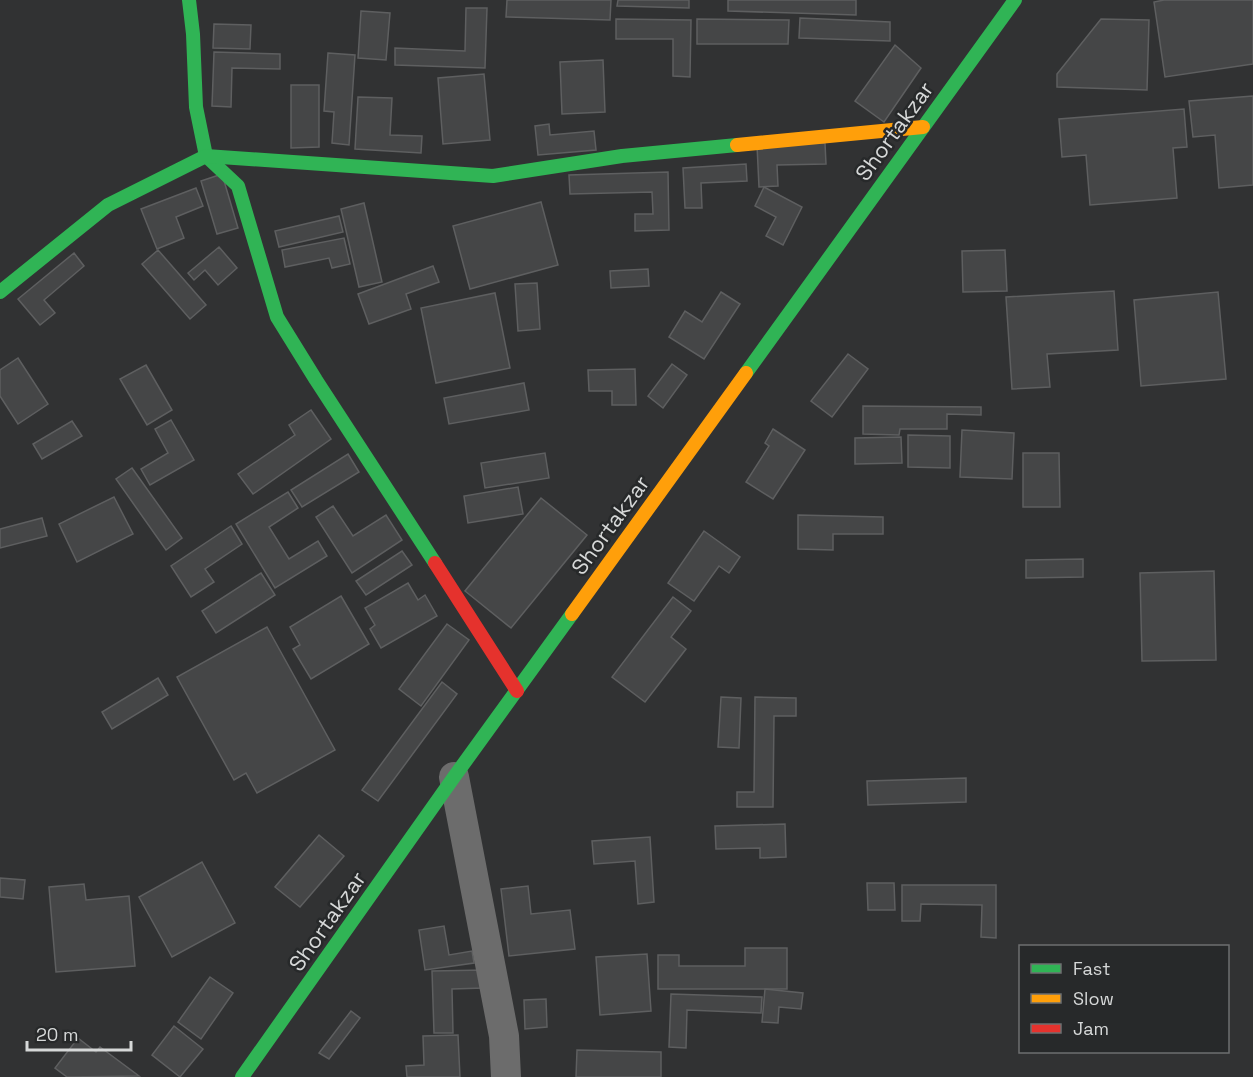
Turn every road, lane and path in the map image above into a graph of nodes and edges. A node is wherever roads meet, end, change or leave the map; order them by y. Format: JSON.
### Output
{"nodes":[{"id":1,"x":189,"y":0,"type":"edge"},
{"id":2,"x":1015,"y":0,"type":"edge"},
{"id":3,"x":923,"y":127,"type":"junction"},
{"id":4,"x":206,"y":156,"type":"junction"},
{"id":5,"x":0,"y":292,"type":"edge"},
{"id":6,"x":517,"y":691,"type":"junction"},
{"id":7,"x":454,"y":777,"type":"junction"},
{"id":8,"x":242,"y":1077,"type":"edge"},
{"id":9,"x":506,"y":1077,"type":"edge"}],
"edges":[{"from":1,"to":4,"type":"street"},
{"from":2,"to":3,"type":"street","name":"Shortakzar"},
{"from":3,"to":4,"type":"street"},
{"from":3,"to":6,"type":"street","name":"Shortakzar"},
{"from":4,"to":5,"type":"street"},
{"from":4,"to":6,"type":"street"},
{"from":6,"to":7,"type":"street","name":"Shortakzar"},
{"from":7,"to":8,"type":"street","name":"Shortakzar"},
{"from":7,"to":9,"type":"street"}]}
